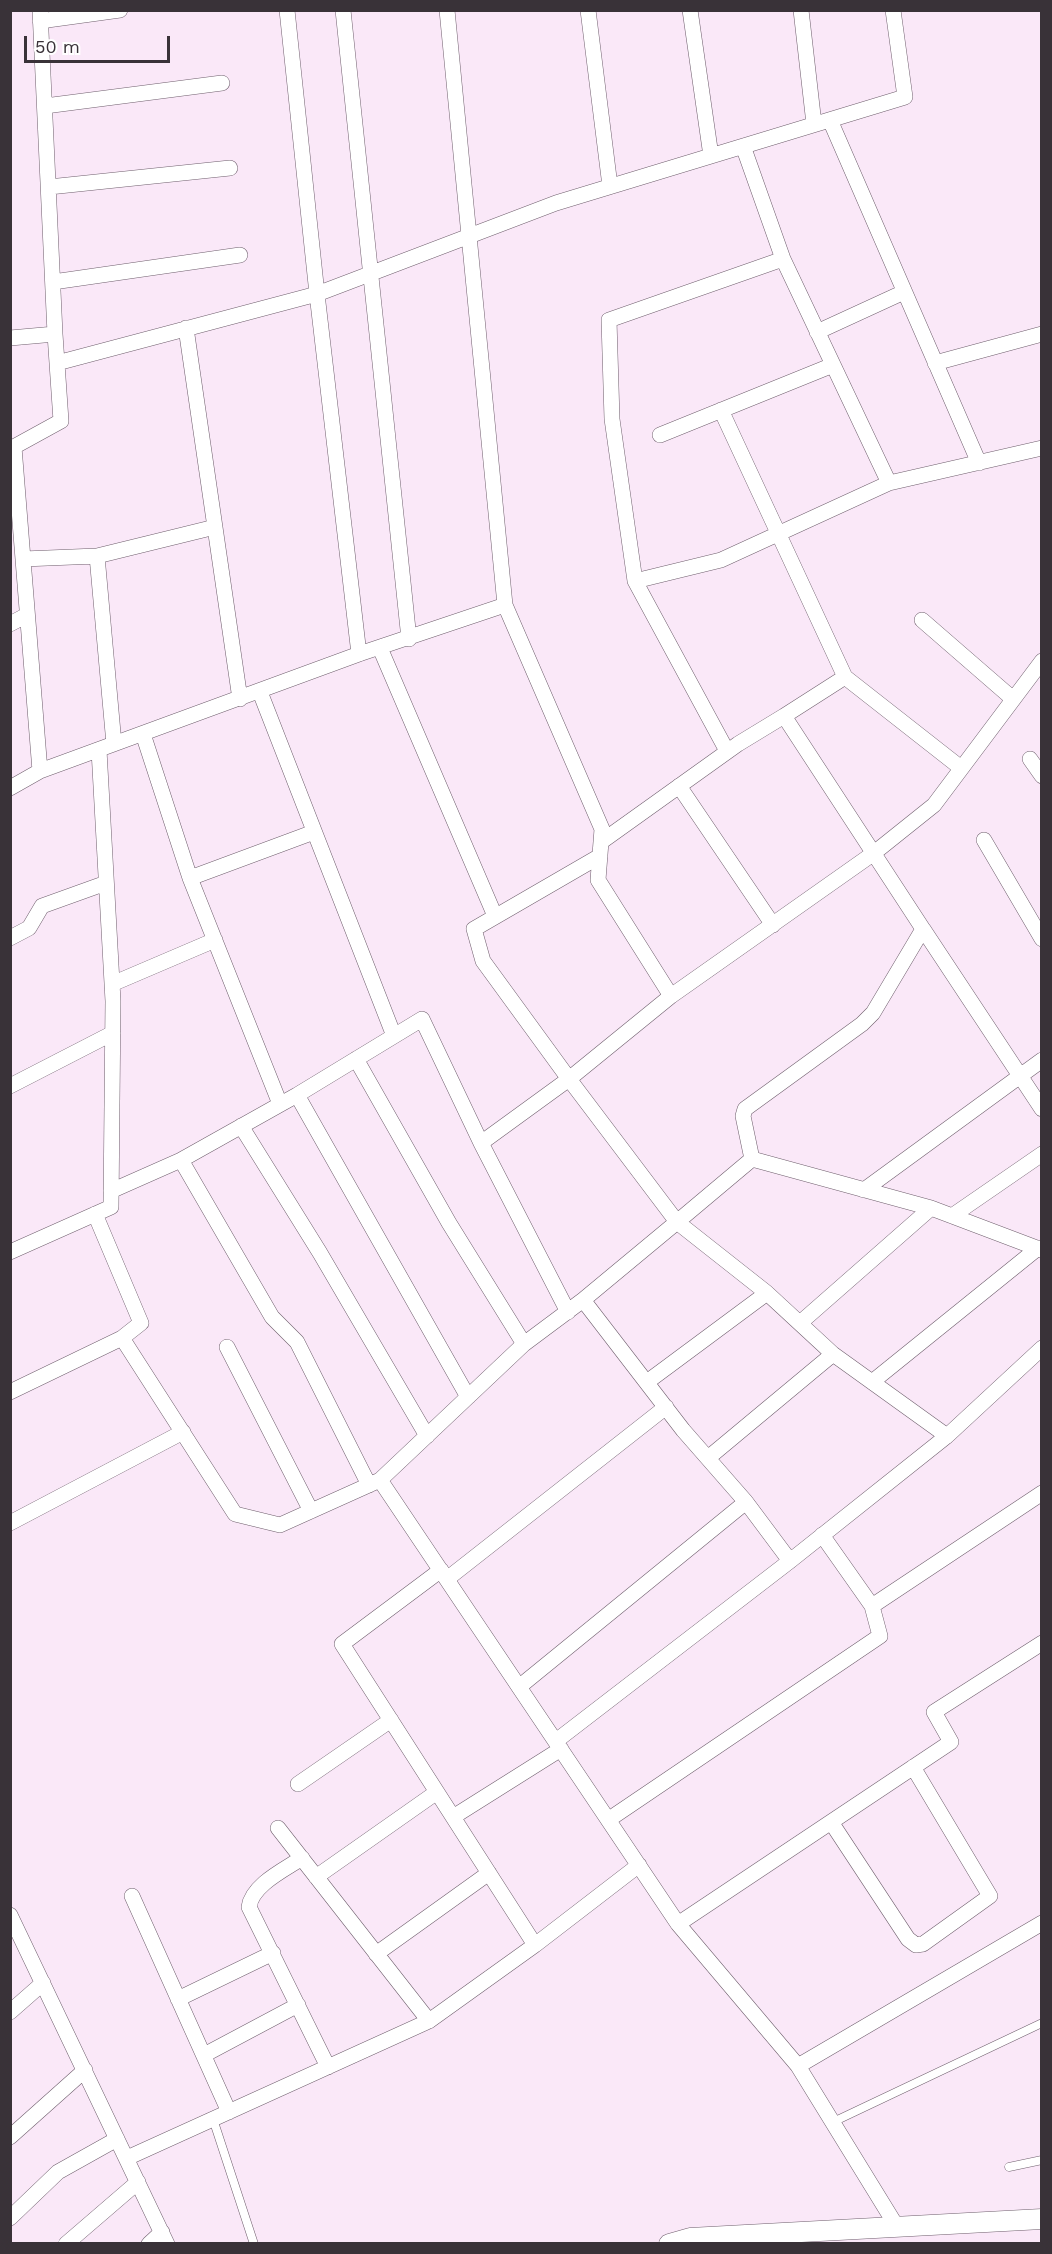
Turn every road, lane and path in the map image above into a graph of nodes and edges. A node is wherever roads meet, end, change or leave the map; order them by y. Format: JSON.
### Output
{"nodes":[{"id":1,"x":120,"y":10,"type":"edge"},
{"id":2,"x":287,"y":10,"type":"edge"},
{"id":3,"x":343,"y":10,"type":"edge"},
{"id":4,"x":447,"y":10,"type":"edge"},
{"id":5,"x":588,"y":10,"type":"edge"},
{"id":6,"x":690,"y":10,"type":"edge"},
{"id":7,"x":801,"y":10,"type":"edge"},
{"id":8,"x":892,"y":10,"type":"edge"},
{"id":9,"x":40,"y":16,"type":"edge"},
{"id":10,"x":222,"y":83,"type":"dead end"},
{"id":11,"x":45,"y":105,"type":"junction"},
{"id":12,"x":830,"y":120,"type":"junction"},
{"id":13,"x":814,"y":124,"type":"junction"},
{"id":14,"x":743,"y":146,"type":"junction"},
{"id":15,"x":711,"y":156,"type":"junction"},
{"id":16,"x":230,"y":168,"type":"dead end"},
{"id":17,"x":610,"y":186,"type":"junction"},
{"id":18,"x":49,"y":187,"type":"junction"},
{"id":19,"x":470,"y":235,"type":"junction"},
{"id":20,"x":240,"y":255,"type":"dead end"},
{"id":21,"x":783,"y":259,"type":"junction"},
{"id":22,"x":371,"y":272,"type":"junction"},
{"id":23,"x":53,"y":282,"type":"junction"},
{"id":24,"x":904,"y":292,"type":"junction"},
{"id":25,"x":317,"y":294,"type":"junction"},
{"id":26,"x":186,"y":328,"type":"junction"},
{"id":27,"x":817,"y":332,"type":"junction"},
{"id":28,"x":55,"y":334,"type":"junction"},
{"id":29,"x":1041,"y":334,"type":"edge"},
{"id":30,"x":10,"y":338,"type":"edge"},
{"id":31,"x":57,"y":363,"type":"junction"},
{"id":32,"x":935,"y":363,"type":"junction"},
{"id":33,"x":833,"y":365,"type":"junction"},
{"id":34,"x":721,"y":410,"type":"junction"},
{"id":35,"x":660,"y":435,"type":"dead end"},
{"id":36,"x":12,"y":448,"type":"edge"},
{"id":37,"x":1041,"y":448,"type":"edge"},
{"id":38,"x":978,"y":463,"type":"junction"},
{"id":39,"x":889,"y":483,"type":"junction"},
{"id":40,"x":215,"y":527,"type":"junction"},
{"id":41,"x":780,"y":533,"type":"junction"},
{"id":42,"x":97,"y":556,"type":"junction"},
{"id":43,"x":23,"y":559,"type":"junction"},
{"id":44,"x":635,"y":581,"type":"junction"},
{"id":45,"x":505,"y":605,"type":"junction"},
{"id":46,"x":27,"y":615,"type":"junction"},
{"id":47,"x":922,"y":620,"type":"dead end"},
{"id":48,"x":10,"y":624,"type":"edge"},
{"id":49,"x":409,"y":639,"type":"junction"},
{"id":50,"x":380,"y":648,"type":"junction"},
{"id":51,"x":359,"y":654,"type":"junction"},
{"id":52,"x":1041,"y":661,"type":"edge"},
{"id":53,"x":845,"y":677,"type":"junction"},
{"id":54,"x":260,"y":692,"type":"junction"},
{"id":55,"x":240,"y":699,"type":"junction"},
{"id":56,"x":1013,"y":699,"type":"junction"},
{"id":57,"x":784,"y":716,"type":"junction"},
{"id":58,"x":143,"y":734,"type":"junction"},
{"id":59,"x":114,"y":744,"type":"junction"},
{"id":60,"x":99,"y":750,"type":"junction"},
{"id":61,"x":727,"y":751,"type":"junction"},
{"id":62,"x":1030,"y":759,"type":"dead end"},
{"id":63,"x":961,"y":768,"type":"junction"},
{"id":64,"x":40,"y":771,"type":"junction"},
{"id":65,"x":1041,"y":776,"type":"edge"},
{"id":66,"x":679,"y":786,"type":"junction"},
{"id":67,"x":10,"y":788,"type":"edge"},
{"id":68,"x":314,"y":832,"type":"junction"},
{"id":69,"x":984,"y":840,"type":"dead end"},
{"id":70,"x":600,"y":849,"type":"junction"},
{"id":71,"x":874,"y":854,"type":"junction"},
{"id":72,"x":190,"y":878,"type":"junction"},
{"id":73,"x":106,"y":883,"type":"junction"},
{"id":74,"x":495,"y":916,"type":"junction"},
{"id":75,"x":773,"y":925,"type":"junction"},
{"id":76,"x":923,"y":929,"type":"junction"},
{"id":77,"x":10,"y":938,"type":"edge"},
{"id":78,"x":1041,"y":939,"type":"edge"},
{"id":79,"x":215,"y":940,"type":"junction"},
{"id":80,"x":112,"y":984,"type":"junction"},
{"id":81,"x":671,"y":996,"type":"junction"},
{"id":82,"x":112,"y":1033,"type":"junction"},
{"id":83,"x":394,"y":1036,"type":"junction"},
{"id":84,"x":356,"y":1059,"type":"junction"},
{"id":85,"x":1041,"y":1060,"type":"edge"},
{"id":86,"x":1018,"y":1076,"type":"junction"},
{"id":87,"x":569,"y":1079,"type":"junction"},
{"id":88,"x":10,"y":1086,"type":"edge"},
{"id":89,"x":297,"y":1095,"type":"junction"},
{"id":90,"x":280,"y":1104,"type":"junction"},
{"id":91,"x":1041,"y":1109,"type":"edge"},
{"id":92,"x":242,"y":1126,"type":"junction"},
{"id":93,"x":482,"y":1143,"type":"junction"},
{"id":94,"x":1041,"y":1154,"type":"edge"},
{"id":95,"x":752,"y":1159,"type":"junction"},
{"id":96,"x":181,"y":1160,"type":"junction"},
{"id":97,"x":864,"y":1190,"type":"junction"},
{"id":98,"x":111,"y":1191,"type":"junction"},
{"id":99,"x":931,"y":1208,"type":"junction"},
{"id":100,"x":95,"y":1214,"type":"junction"},
{"id":101,"x":952,"y":1216,"type":"junction"},
{"id":102,"x":677,"y":1222,"type":"junction"},
{"id":103,"x":1040,"y":1249,"type":"edge"},
{"id":104,"x":10,"y":1252,"type":"edge"},
{"id":105,"x":767,"y":1293,"type":"junction"},
{"id":106,"x":583,"y":1300,"type":"junction"},
{"id":107,"x":568,"y":1312,"type":"junction"},
{"id":108,"x":800,"y":1323,"type":"junction"},
{"id":109,"x":122,"y":1338,"type":"junction"},
{"id":110,"x":524,"y":1344,"type":"junction"},
{"id":111,"x":227,"y":1347,"type":"dead end"},
{"id":112,"x":1041,"y":1348,"type":"edge"},
{"id":113,"x":833,"y":1354,"type":"junction"},
{"id":114,"x":646,"y":1382,"type":"junction"},
{"id":115,"x":872,"y":1382,"type":"junction"},
{"id":116,"x":10,"y":1392,"type":"edge"},
{"id":117,"x":468,"y":1397,"type":"junction"},
{"id":118,"x":666,"y":1407,"type":"junction"},
{"id":119,"x":183,"y":1432,"type":"junction"},
{"id":120,"x":427,"y":1436,"type":"junction"},
{"id":121,"x":947,"y":1436,"type":"junction"},
{"id":122,"x":708,"y":1458,"type":"junction"},
{"id":123,"x":374,"y":1482,"type":"junction"},
{"id":124,"x":1041,"y":1493,"type":"edge"},
{"id":125,"x":746,"y":1502,"type":"junction"},
{"id":126,"x":311,"y":1511,"type":"junction"},
{"id":127,"x":10,"y":1523,"type":"edge"},
{"id":128,"x":822,"y":1535,"type":"junction"},
{"id":129,"x":790,"y":1561,"type":"junction"},
{"id":130,"x":444,"y":1575,"type":"junction"},
{"id":131,"x":872,"y":1606,"type":"junction"},
{"id":132,"x":1041,"y":1643,"type":"edge"},
{"id":133,"x":519,"y":1687,"type":"junction"},
{"id":134,"x":391,"y":1720,"type":"junction"},
{"id":135,"x":558,"y":1745,"type":"junction"},
{"id":136,"x":913,"y":1767,"type":"junction"},
{"id":137,"x":298,"y":1784,"type":"dead end"},
{"id":138,"x":437,"y":1792,"type":"junction"},
{"id":139,"x":453,"y":1817,"type":"junction"},
{"id":140,"x":608,"y":1820,"type":"junction"},
{"id":141,"x":831,"y":1822,"type":"junction"},
{"id":142,"x":278,"y":1828,"type":"dead end"},
{"id":143,"x":302,"y":1858,"type":"junction"},
{"id":144,"x":639,"y":1865,"type":"junction"},
{"id":145,"x":489,"y":1873,"type":"junction"},
{"id":146,"x":316,"y":1877,"type":"junction"},
{"id":147,"x":132,"y":1896,"type":"dead end"},
{"id":148,"x":10,"y":1915,"type":"edge"},
{"id":149,"x":1041,"y":1923,"type":"edge"},
{"id":150,"x":678,"y":1924,"type":"junction"},
{"id":151,"x":535,"y":1946,"type":"junction"},
{"id":152,"x":273,"y":1953,"type":"junction"},
{"id":153,"x":376,"y":1954,"type":"junction"},
{"id":154,"x":43,"y":1983,"type":"junction"},
{"id":155,"x":178,"y":1999,"type":"junction"},
{"id":156,"x":298,"y":2005,"type":"junction"},
{"id":157,"x":10,"y":2012,"type":"edge"},
{"id":158,"x":429,"y":2021,"type":"junction"},
{"id":159,"x":1041,"y":2023,"type":"edge"},
{"id":160,"x":204,"y":2055,"type":"junction"},
{"id":161,"x":798,"y":2066,"type":"junction"},
{"id":162,"x":328,"y":2067,"type":"junction"},
{"id":163,"x":85,"y":2070,"type":"junction"},
{"id":164,"x":230,"y":2112,"type":"junction"},
{"id":165,"x":213,"y":2119,"type":"junction"},
{"id":166,"x":833,"y":2122,"type":"junction"},
{"id":167,"x":10,"y":2137,"type":"edge"},
{"id":168,"x":117,"y":2139,"type":"junction"},
{"id":169,"x":127,"y":2158,"type":"junction"},
{"id":170,"x":1041,"y":2160,"type":"edge"},
{"id":171,"x":1009,"y":2167,"type":"dead end"},
{"id":172,"x":138,"y":2182,"type":"junction"},
{"id":173,"x":10,"y":2218,"type":"edge"},
{"id":174,"x":1041,"y":2219,"type":"edge"},
{"id":175,"x":897,"y":2227,"type":"junction"},
{"id":176,"x":164,"y":2238,"type":"edge"},
{"id":177,"x":823,"y":2238,"type":"edge"},
{"id":178,"x":66,"y":2244,"type":"edge"},
{"id":179,"x":149,"y":2244,"type":"edge"},
{"id":180,"x":254,"y":2244,"type":"edge"},
{"id":181,"x":669,"y":2244,"type":"edge"}],
"edges":[{"from":1,"to":9,"type":"street"},
{"from":2,"to":25,"type":"street"},
{"from":3,"to":22,"type":"street"},
{"from":4,"to":19,"type":"street"},
{"from":5,"to":17,"type":"street"},
{"from":6,"to":15,"type":"street"},
{"from":7,"to":13,"type":"street"},
{"from":8,"to":12,"type":"street"},
{"from":9,"to":11,"type":"street"},
{"from":10,"to":11,"type":"street"},
{"from":11,"to":18,"type":"street"},
{"from":12,"to":13,"type":"street"},
{"from":12,"to":24,"type":"street"},
{"from":13,"to":14,"type":"street"},
{"from":14,"to":15,"type":"street"},
{"from":14,"to":21,"type":"street"},
{"from":15,"to":17,"type":"street"},
{"from":16,"to":18,"type":"street"},
{"from":17,"to":19,"type":"street"},
{"from":18,"to":23,"type":"street"},
{"from":19,"to":22,"type":"street"},
{"from":19,"to":45,"type":"street"},
{"from":20,"to":23,"type":"street"},
{"from":21,"to":27,"type":"street"},
{"from":21,"to":44,"type":"street"},
{"from":22,"to":25,"type":"street"},
{"from":22,"to":49,"type":"street"},
{"from":23,"to":28,"type":"street"},
{"from":24,"to":27,"type":"street"},
{"from":24,"to":32,"type":"street"},
{"from":25,"to":26,"type":"street"},
{"from":25,"to":51,"type":"street"},
{"from":26,"to":31,"type":"street"},
{"from":26,"to":40,"type":"street"},
{"from":27,"to":33,"type":"street"},
{"from":28,"to":30,"type":"street"},
{"from":28,"to":31,"type":"street"},
{"from":29,"to":32,"type":"street"},
{"from":31,"to":36,"type":"street"},
{"from":32,"to":38,"type":"street"},
{"from":33,"to":34,"type":"street"},
{"from":33,"to":39,"type":"street"},
{"from":34,"to":35,"type":"street"},
{"from":34,"to":41,"type":"street"},
{"from":36,"to":43,"type":"street"},
{"from":37,"to":38,"type":"street"},
{"from":38,"to":39,"type":"street"},
{"from":39,"to":41,"type":"street"},
{"from":40,"to":42,"type":"street"},
{"from":40,"to":55,"type":"street"},
{"from":41,"to":44,"type":"street"},
{"from":41,"to":53,"type":"street"},
{"from":42,"to":43,"type":"street"},
{"from":42,"to":59,"type":"street"},
{"from":43,"to":46,"type":"street"},
{"from":44,"to":61,"type":"street"},
{"from":45,"to":49,"type":"street"},
{"from":45,"to":70,"type":"street"},
{"from":46,"to":48,"type":"street"},
{"from":46,"to":64,"type":"street"},
{"from":47,"to":56,"type":"street"},
{"from":49,"to":50,"type":"street"},
{"from":50,"to":51,"type":"street"},
{"from":50,"to":74,"type":"street"},
{"from":51,"to":54,"type":"street"},
{"from":52,"to":56,"type":"street"},
{"from":53,"to":57,"type":"street"},
{"from":53,"to":63,"type":"street"},
{"from":54,"to":55,"type":"street"},
{"from":54,"to":68,"type":"street"},
{"from":55,"to":58,"type":"street"},
{"from":56,"to":63,"type":"street"},
{"from":57,"to":61,"type":"street"},
{"from":57,"to":71,"type":"street"},
{"from":58,"to":59,"type":"street"},
{"from":58,"to":72,"type":"street"},
{"from":59,"to":60,"type":"street"},
{"from":60,"to":64,"type":"street"},
{"from":60,"to":73,"type":"street"},
{"from":61,"to":66,"type":"street"},
{"from":62,"to":65,"type":"street"},
{"from":63,"to":71,"type":"street"},
{"from":64,"to":67,"type":"street"},
{"from":66,"to":70,"type":"street"},
{"from":66,"to":75,"type":"street"},
{"from":68,"to":72,"type":"street"},
{"from":68,"to":83,"type":"street"},
{"from":69,"to":78,"type":"street"},
{"from":70,"to":74,"type":"street"},
{"from":70,"to":81,"type":"street"},
{"from":71,"to":75,"type":"street"},
{"from":71,"to":76,"type":"street"},
{"from":72,"to":79,"type":"street"},
{"from":73,"to":77,"type":"street"},
{"from":73,"to":80,"type":"street"},
{"from":74,"to":87,"type":"street"},
{"from":75,"to":81,"type":"street"},
{"from":76,"to":86,"type":"street"},
{"from":76,"to":95,"type":"street"},
{"from":79,"to":80,"type":"street"},
{"from":79,"to":90,"type":"street"},
{"from":80,"to":82,"type":"street"},
{"from":81,"to":87,"type":"street"},
{"from":82,"to":88,"type":"street"},
{"from":82,"to":98,"type":"street"},
{"from":83,"to":84,"type":"street"},
{"from":83,"to":93,"type":"street"},
{"from":84,"to":89,"type":"street"},
{"from":84,"to":110,"type":"street"},
{"from":85,"to":86,"type":"street"},
{"from":86,"to":91,"type":"street"},
{"from":86,"to":97,"type":"street"},
{"from":87,"to":93,"type":"street"},
{"from":87,"to":102,"type":"street"},
{"from":89,"to":90,"type":"street"},
{"from":89,"to":117,"type":"street"},
{"from":90,"to":92,"type":"street"},
{"from":92,"to":96,"type":"street"},
{"from":92,"to":120,"type":"street"},
{"from":93,"to":107,"type":"street"},
{"from":94,"to":101,"type":"street"},
{"from":95,"to":97,"type":"street"},
{"from":95,"to":102,"type":"street"},
{"from":96,"to":98,"type":"street"},
{"from":96,"to":123,"type":"street"},
{"from":97,"to":99,"type":"street"},
{"from":98,"to":100,"type":"street"},
{"from":99,"to":101,"type":"street"},
{"from":99,"to":108,"type":"street"},
{"from":100,"to":104,"type":"street"},
{"from":100,"to":109,"type":"street"},
{"from":101,"to":103,"type":"street"},
{"from":102,"to":105,"type":"street"},
{"from":102,"to":106,"type":"street"},
{"from":103,"to":115,"type":"street"},
{"from":105,"to":108,"type":"street"},
{"from":105,"to":114,"type":"street"},
{"from":106,"to":107,"type":"street"},
{"from":106,"to":114,"type":"street"},
{"from":107,"to":110,"type":"street"},
{"from":108,"to":113,"type":"street"},
{"from":109,"to":116,"type":"street"},
{"from":109,"to":119,"type":"street"},
{"from":110,"to":117,"type":"street"},
{"from":111,"to":126,"type":"street"},
{"from":112,"to":121,"type":"street"},
{"from":113,"to":115,"type":"street"},
{"from":113,"to":122,"type":"street"},
{"from":114,"to":118,"type":"street"},
{"from":115,"to":121,"type":"street"},
{"from":117,"to":120,"type":"street"},
{"from":118,"to":122,"type":"street"},
{"from":118,"to":130,"type":"street"},
{"from":119,"to":126,"type":"street"},
{"from":119,"to":127,"type":"street"},
{"from":120,"to":123,"type":"street"},
{"from":121,"to":128,"type":"street"},
{"from":122,"to":125,"type":"street"},
{"from":123,"to":126,"type":"street"},
{"from":123,"to":130,"type":"street"},
{"from":124,"to":131,"type":"street"},
{"from":125,"to":129,"type":"street"},
{"from":125,"to":133,"type":"street"},
{"from":128,"to":129,"type":"street"},
{"from":128,"to":131,"type":"street"},
{"from":129,"to":135,"type":"street"},
{"from":130,"to":133,"type":"street"},
{"from":130,"to":134,"type":"street"},
{"from":131,"to":140,"type":"street"},
{"from":132,"to":136,"type":"street"},
{"from":133,"to":135,"type":"street"},
{"from":134,"to":137,"type":"street"},
{"from":134,"to":138,"type":"street"},
{"from":135,"to":139,"type":"street"},
{"from":135,"to":140,"type":"street"},
{"from":136,"to":141,"type":"street"},
{"from":136,"to":141,"type":"street"},
{"from":138,"to":139,"type":"street"},
{"from":138,"to":146,"type":"street"},
{"from":139,"to":145,"type":"street"},
{"from":140,"to":144,"type":"street"},
{"from":141,"to":150,"type":"street"},
{"from":142,"to":143,"type":"street"},
{"from":143,"to":146,"type":"street"},
{"from":143,"to":152,"type":"street"},
{"from":144,"to":150,"type":"street"},
{"from":144,"to":151,"type":"street"},
{"from":145,"to":151,"type":"street"},
{"from":145,"to":153,"type":"street"},
{"from":146,"to":153,"type":"street"},
{"from":147,"to":155,"type":"street"},
{"from":148,"to":154,"type":"street"},
{"from":149,"to":161,"type":"street"},
{"from":150,"to":161,"type":"street"},
{"from":151,"to":158,"type":"street"},
{"from":152,"to":155,"type":"street"},
{"from":152,"to":156,"type":"street"},
{"from":153,"to":158,"type":"street"},
{"from":154,"to":157,"type":"street"},
{"from":154,"to":163,"type":"street"},
{"from":155,"to":160,"type":"street"},
{"from":156,"to":160,"type":"street"},
{"from":156,"to":162,"type":"street"},
{"from":158,"to":162,"type":"street"},
{"from":159,"to":166,"type":"lane"},
{"from":160,"to":164,"type":"street"},
{"from":161,"to":166,"type":"street"},
{"from":162,"to":164,"type":"street"},
{"from":163,"to":167,"type":"street"},
{"from":163,"to":168,"type":"street"},
{"from":164,"to":165,"type":"street"},
{"from":165,"to":169,"type":"street"},
{"from":165,"to":180,"type":"lane"},
{"from":166,"to":175,"type":"street"},
{"from":168,"to":169,"type":"street"},
{"from":168,"to":173,"type":"street"},
{"from":169,"to":172,"type":"street"},
{"from":170,"to":171,"type":"lane"},
{"from":172,"to":176,"type":"street"},
{"from":172,"to":178,"type":"street"},
{"from":174,"to":175,"type":"street"},
{"from":175,"to":177,"type":"street"},
{"from":176,"to":179,"type":"street"},
{"from":177,"to":181,"type":"street"}]}
